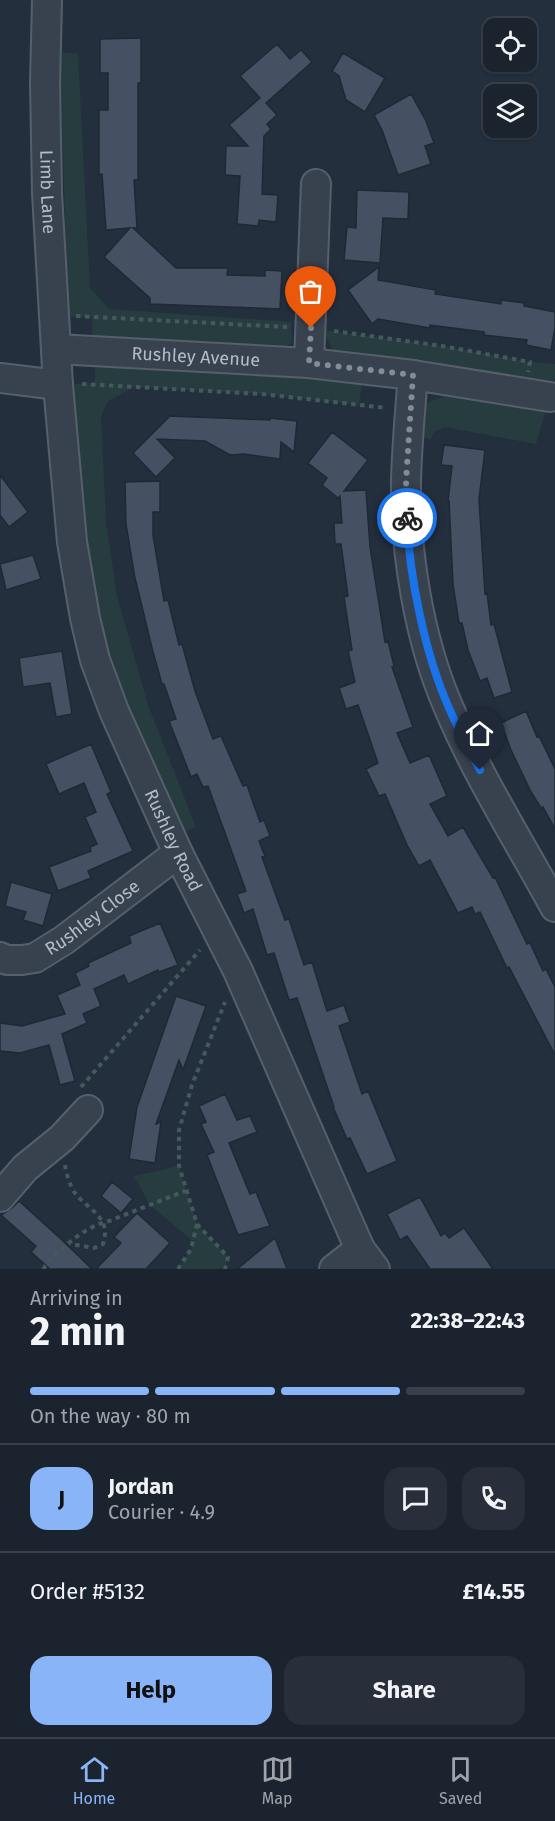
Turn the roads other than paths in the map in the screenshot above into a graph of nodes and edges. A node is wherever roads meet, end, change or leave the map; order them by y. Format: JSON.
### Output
{"nodes":[{"id":1,"x":47,"y":0,"type":"edge"},
{"id":2,"x":316,"y":184,"type":"dead end"},
{"id":3,"x":56,"y":349,"type":"junction"},
{"id":4,"x":309,"y":363,"type":"junction"},
{"id":5,"x":413,"y":375,"type":"junction"},
{"id":6,"x":0,"y":378,"type":"edge"},
{"id":7,"x":58,"y":385,"type":"junction"},
{"id":8,"x":550,"y":397,"type":"dead end"},
{"id":9,"x":178,"y":852,"type":"junction"},
{"id":10,"x":555,"y":907,"type":"edge"},
{"id":11,"x":0,"y":957,"type":"edge"},
{"id":12,"x":83,"y":1099,"type":"road end"},
{"id":13,"x":0,"y":1197,"type":"edge"},
{"id":14,"x":368,"y":1259,"type":"edge"},
{"id":15,"x":334,"y":1269,"type":"edge"}],
"edges":[{"from":1,"to":3,"type":"street","name":"Limb Lane"},
{"from":2,"to":4,"type":"street"},
{"from":3,"to":4,"type":"street","name":"Rushley Avenue"},
{"from":3,"to":7,"type":"street","name":"Limb Lane"},
{"from":4,"to":5,"type":"street","name":"Rushley Avenue"},
{"from":5,"to":8,"type":"street","name":"Rushley Avenue"},
{"from":5,"to":10,"type":"street"},
{"from":6,"to":7,"type":"street"},
{"from":7,"to":9,"type":"street","name":"Rushley Road"},
{"from":9,"to":11,"type":"street","name":"Rushley Close"},
{"from":9,"to":14,"type":"street","name":"Rushley Road"},
{"from":12,"to":13,"type":"street"},
{"from":14,"to":15,"type":"street"}]}
